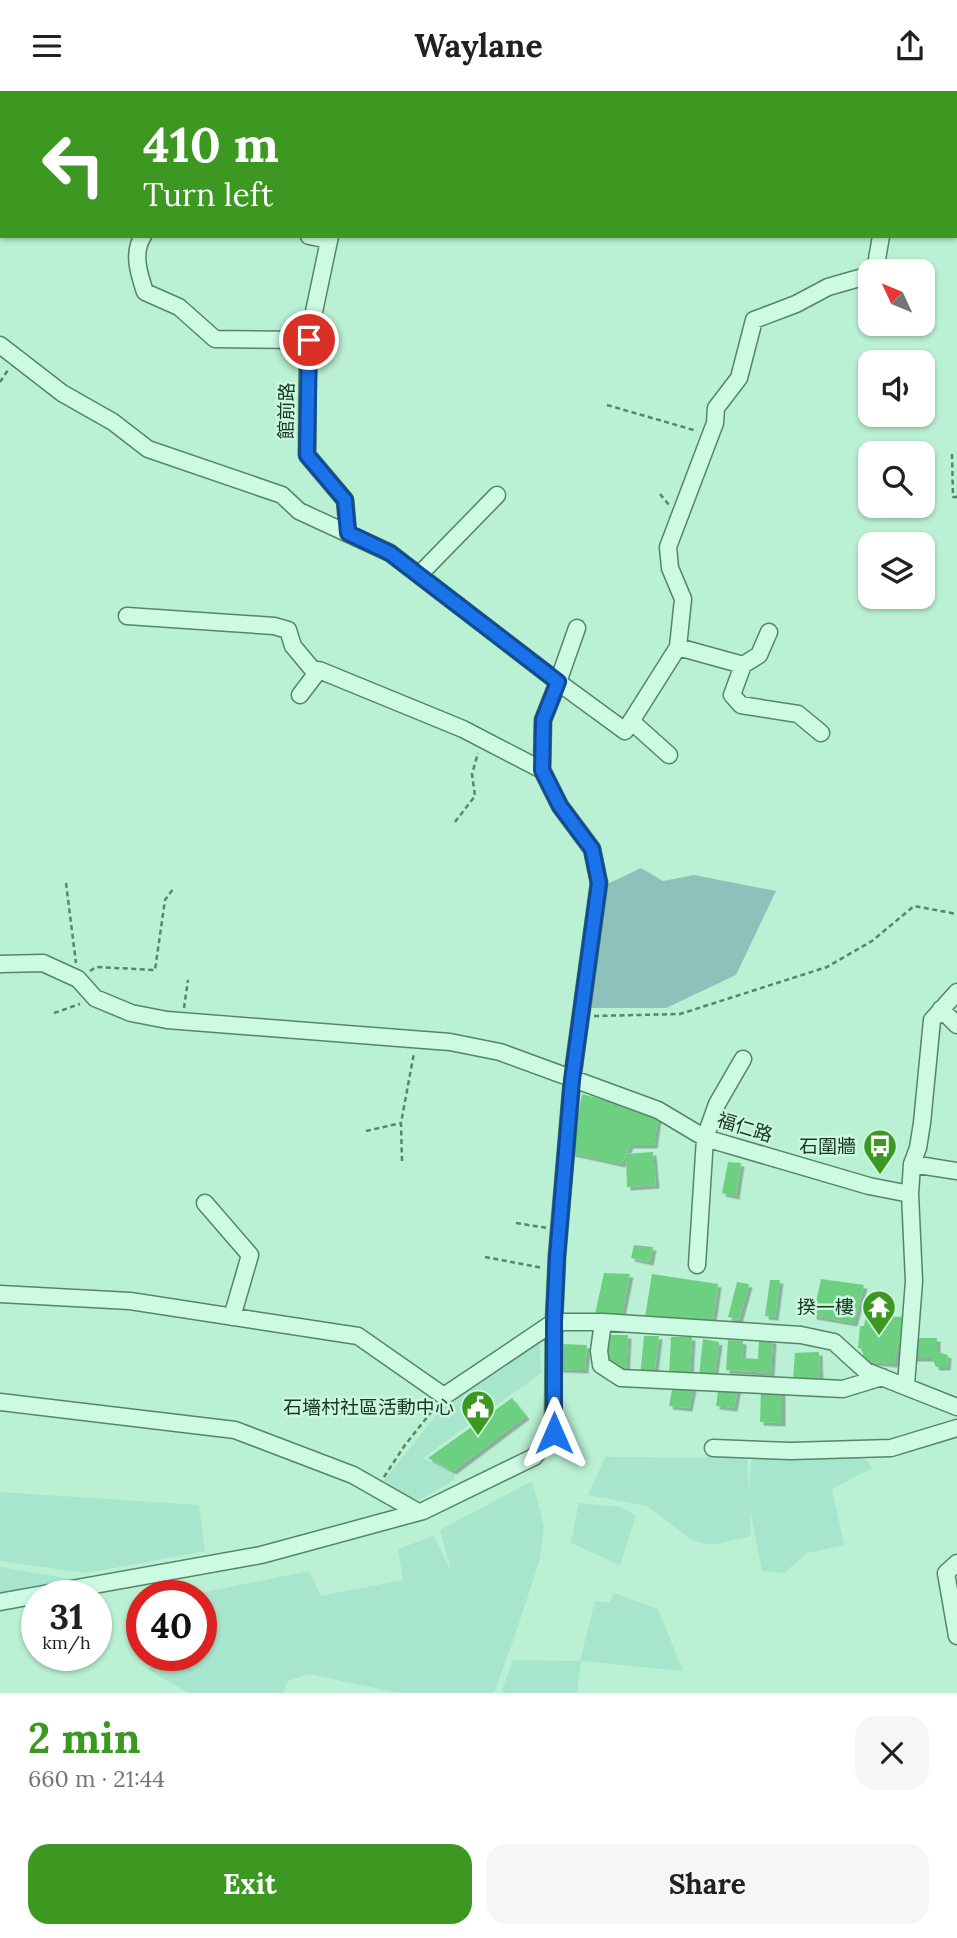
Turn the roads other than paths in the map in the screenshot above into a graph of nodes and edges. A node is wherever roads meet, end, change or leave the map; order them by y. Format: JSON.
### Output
{"nodes":[{"id":1,"x":142,"y":238,"type":"edge"},
{"id":2,"x":330,"y":238,"type":"edge"},
{"id":3,"x":881,"y":238,"type":"edge"},
{"id":4,"x":877,"y":259,"type":"edge"},
{"id":5,"x":858,"y":278,"type":"edge"},
{"id":6,"x":309,"y":340,"type":"junction"},
{"id":7,"x":0,"y":345,"type":"edge"},
{"id":8,"x":497,"y":495,"type":"dead end"},
{"id":9,"x":348,"y":533,"type":"junction"},
{"id":10,"x":419,"y":575,"type":"junction"},
{"id":11,"x":127,"y":616,"type":"dead end"},
{"id":12,"x":577,"y":628,"type":"dead end"},
{"id":13,"x":769,"y":632,"type":"dead end"},
{"id":14,"x":678,"y":647,"type":"junction"},
{"id":15,"x":743,"y":665,"type":"junction"},
{"id":16,"x":319,"y":670,"type":"junction"},
{"id":17,"x":558,"y":682,"type":"junction"},
{"id":18,"x":300,"y":695,"type":"dead end"},
{"id":19,"x":631,"y":721,"type":"junction"},
{"id":20,"x":821,"y":733,"type":"dead end"},
{"id":21,"x":669,"y":755,"type":"dead end"},
{"id":22,"x":542,"y":770,"type":"junction"},
{"id":23,"x":0,"y":964,"type":"edge"},
{"id":24,"x":957,"y":992,"type":"edge"},
{"id":25,"x":941,"y":1009,"type":"junction"},
{"id":26,"x":957,"y":1025,"type":"edge"},
{"id":27,"x":743,"y":1059,"type":"dead end"},
{"id":28,"x":572,"y":1080,"type":"junction"},
{"id":29,"x":705,"y":1138,"type":"junction"},
{"id":30,"x":912,"y":1164,"type":"junction"},
{"id":31,"x":957,"y":1171,"type":"edge"},
{"id":32,"x":911,"y":1194,"type":"junction"},
{"id":33,"x":205,"y":1203,"type":"dead end"},
{"id":34,"x":696,"y":1265,"type":"dead end"},
{"id":35,"x":0,"y":1294,"type":"edge"},
{"id":36,"x":232,"y":1317,"type":"junction"},
{"id":37,"x":554,"y":1322,"type":"junction"},
{"id":38,"x":603,"y":1322,"type":"junction"},
{"id":39,"x":882,"y":1377,"type":"junction"},
{"id":40,"x":906,"y":1385,"type":"junction"},
{"id":41,"x":0,"y":1402,"type":"edge"},
{"id":42,"x":957,"y":1407,"type":"edge"},
{"id":43,"x":957,"y":1428,"type":"edge"},
{"id":44,"x":713,"y":1448,"type":"dead end"},
{"id":45,"x":418,"y":1512,"type":"junction"},
{"id":46,"x":957,"y":1563,"type":"edge"},
{"id":47,"x":0,"y":1602,"type":"edge"},
{"id":48,"x":957,"y":1636,"type":"edge"}],
"edges":[{"from":1,"to":6,"type":"street"},
{"from":2,"to":6,"type":"street","name":"館前路"},
{"from":3,"to":4,"type":"street"},
{"from":5,"to":14,"type":"street"},
{"from":6,"to":9,"type":"street","name":"館前路"},
{"from":7,"to":9,"type":"street"},
{"from":8,"to":10,"type":"street"},
{"from":9,"to":10,"type":"street"},
{"from":10,"to":17,"type":"street"},
{"from":11,"to":16,"type":"street"},
{"from":12,"to":17,"type":"street"},
{"from":13,"to":15,"type":"street"},
{"from":14,"to":15,"type":"street"},
{"from":14,"to":19,"type":"street"},
{"from":15,"to":20,"type":"street"},
{"from":16,"to":18,"type":"street"},
{"from":16,"to":22,"type":"street"},
{"from":17,"to":19,"type":"street"},
{"from":17,"to":22,"type":"street"},
{"from":19,"to":21,"type":"street"},
{"from":22,"to":28,"type":"street"},
{"from":23,"to":28,"type":"street","name":"福仁路"},
{"from":24,"to":25,"type":"street"},
{"from":25,"to":26,"type":"street"},
{"from":25,"to":30,"type":"street"},
{"from":27,"to":29,"type":"street"},
{"from":28,"to":29,"type":"street","name":"福仁路"},
{"from":28,"to":37,"type":"street"},
{"from":29,"to":32,"type":"street","name":"福仁路"},
{"from":29,"to":34,"type":"street"},
{"from":30,"to":31,"type":"street"},
{"from":30,"to":32,"type":"street"},
{"from":32,"to":40,"type":"street"},
{"from":33,"to":36,"type":"street"},
{"from":35,"to":36,"type":"street"},
{"from":36,"to":37,"type":"street"},
{"from":37,"to":38,"type":"street"},
{"from":37,"to":45,"type":"street"},
{"from":38,"to":39,"type":"street"},
{"from":38,"to":39,"type":"street"},
{"from":39,"to":40,"type":"street"},
{"from":40,"to":42,"type":"street"},
{"from":41,"to":45,"type":"street"},
{"from":43,"to":44,"type":"street"},
{"from":45,"to":47,"type":"street"},
{"from":46,"to":48,"type":"street"}]}
